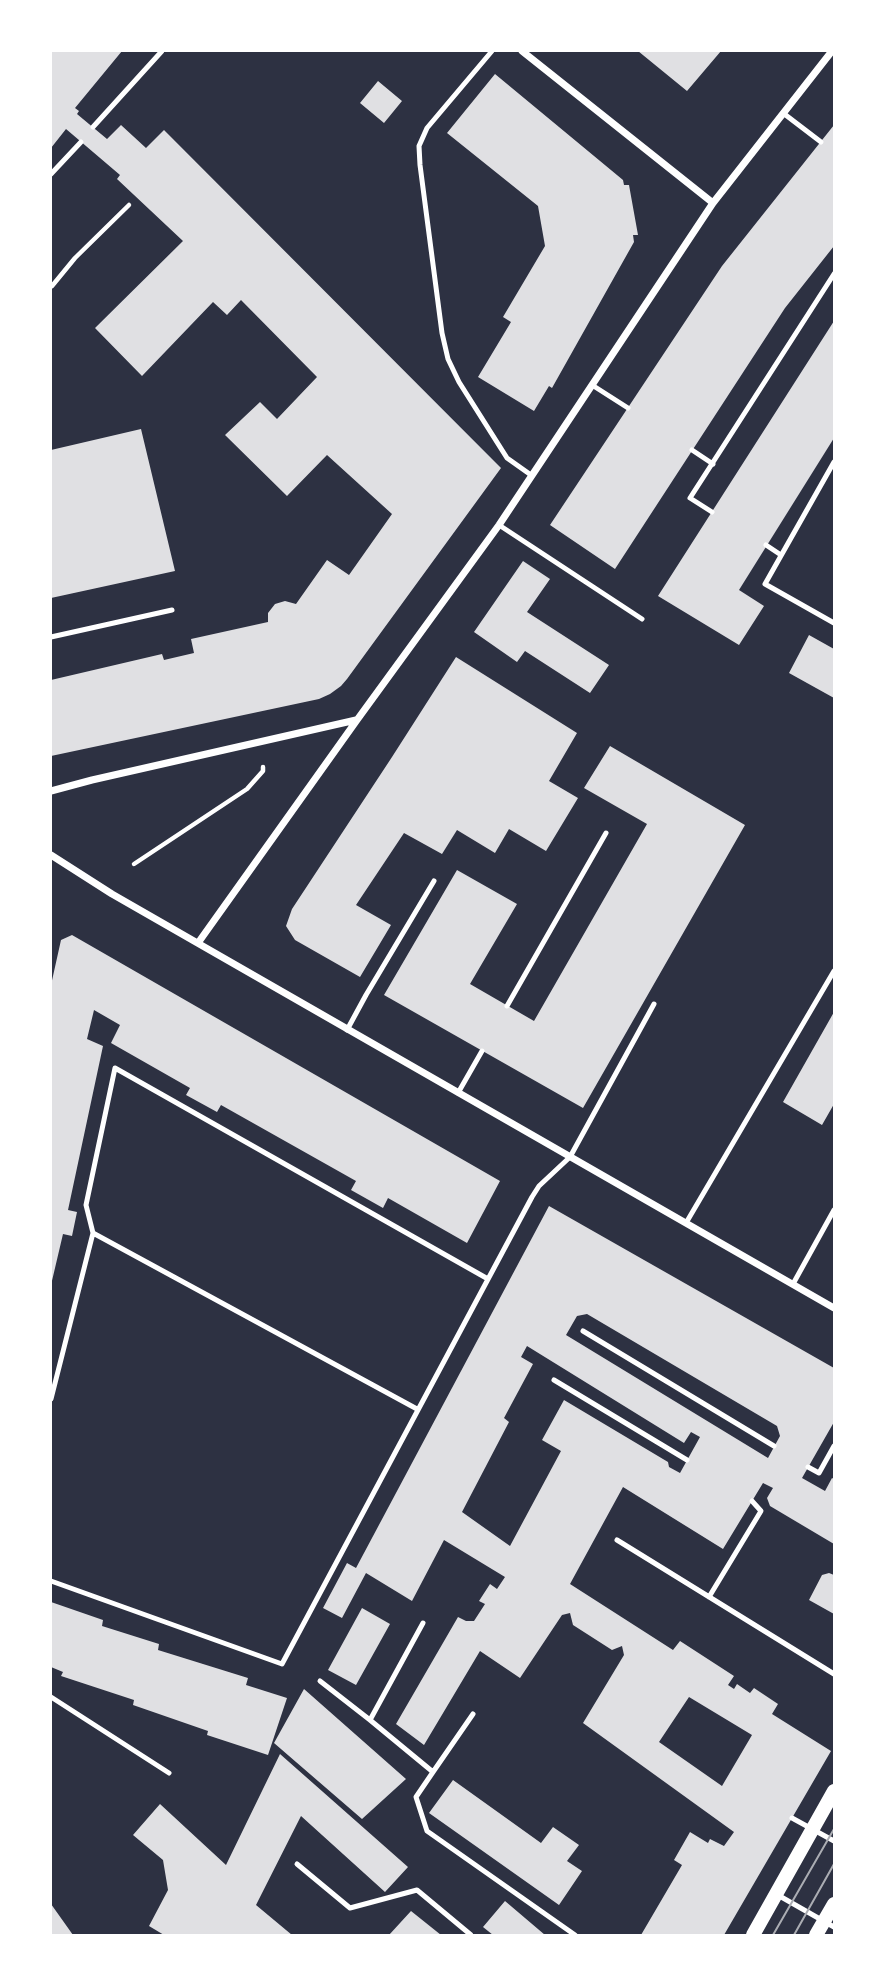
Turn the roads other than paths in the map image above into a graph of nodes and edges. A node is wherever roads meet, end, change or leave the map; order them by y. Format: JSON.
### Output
{"nodes":[{"id":1,"x":162,"y":51,"type":"edge"},
{"id":2,"x":492,"y":51,"type":"edge"},
{"id":3,"x":522,"y":51,"type":"edge"},
{"id":4,"x":832,"y":51,"type":"edge"},
{"id":5,"x":783,"y":113,"type":"junction"},
{"id":6,"x":93,"y":127,"type":"dead end"},
{"id":7,"x":81,"y":142,"type":"dead end"},
{"id":8,"x":821,"y":142,"type":"dead end"},
{"id":9,"x":51,"y":174,"type":"edge"},
{"id":10,"x":713,"y":202,"type":"junction"},
{"id":11,"x":834,"y":274,"type":"edge"},
{"id":12,"x":592,"y":385,"type":"junction"},
{"id":13,"x":628,"y":408,"type":"dead end"},
{"id":14,"x":692,"y":450,"type":"dead end"},
{"id":15,"x":834,"y":462,"type":"edge"},
{"id":16,"x":713,"y":464,"type":"junction"},
{"id":17,"x":531,"y":475,"type":"junction"},
{"id":18,"x":712,"y":512,"type":"dead end"},
{"id":19,"x":499,"y":525,"type":"junction"},
{"id":20,"x":766,"y":545,"type":"dead end"},
{"id":21,"x":781,"y":555,"type":"junction"},
{"id":22,"x":172,"y":610,"type":"dead end"},
{"id":23,"x":642,"y":619,"type":"dead end"},
{"id":24,"x":834,"y":623,"type":"edge"},
{"id":25,"x":51,"y":637,"type":"edge"},
{"id":26,"x":357,"y":720,"type":"junction"},
{"id":27,"x":51,"y":791,"type":"edge"},
{"id":28,"x":606,"y":833,"type":"dead end"},
{"id":29,"x":51,"y":855,"type":"edge"},
{"id":30,"x":435,"y":881,"type":"dead end"},
{"id":31,"x":198,"y":943,"type":"junction"},
{"id":32,"x":834,"y":971,"type":"edge"},
{"id":33,"x":828,"y":982,"type":"junction"},
{"id":34,"x":834,"y":986,"type":"edge"},
{"id":35,"x":654,"y":1004,"type":"dead end"},
{"id":36,"x":507,"y":1006,"type":"dead end"},
{"id":37,"x":347,"y":1030,"type":"junction"},
{"id":38,"x":482,"y":1051,"type":"dead end"},
{"id":39,"x":458,"y":1093,"type":"junction"},
{"id":40,"x":570,"y":1157,"type":"junction"},
{"id":41,"x":834,"y":1210,"type":"edge"},
{"id":42,"x":686,"y":1223,"type":"junction"},
{"id":43,"x":93,"y":1233,"type":"junction"},
{"id":44,"x":488,"y":1279,"type":"junction"},
{"id":45,"x":793,"y":1284,"type":"junction"},
{"id":46,"x":834,"y":1308,"type":"edge"},
{"id":47,"x":583,"y":1331,"type":"dead end"},
{"id":48,"x":554,"y":1380,"type":"dead end"},
{"id":49,"x":51,"y":1399,"type":"edge"},
{"id":50,"x":417,"y":1409,"type":"junction"},
{"id":51,"x":775,"y":1446,"type":"dead end"},
{"id":52,"x":834,"y":1446,"type":"edge"},
{"id":53,"x":687,"y":1460,"type":"dead end"},
{"id":54,"x":808,"y":1467,"type":"dead end"},
{"id":55,"x":752,"y":1501,"type":"dead end"},
{"id":56,"x":617,"y":1540,"type":"dead end"},
{"id":57,"x":51,"y":1581,"type":"edge"},
{"id":58,"x":709,"y":1597,"type":"junction"},
{"id":59,"x":423,"y":1623,"type":"dead end"},
{"id":60,"x":834,"y":1674,"type":"edge"},
{"id":61,"x":320,"y":1681,"type":"dead end"},
{"id":62,"x":51,"y":1697,"type":"edge"},
{"id":63,"x":473,"y":1714,"type":"dead end"},
{"id":64,"x":370,"y":1720,"type":"junction"},
{"id":65,"x":433,"y":1772,"type":"junction"},
{"id":66,"x":169,"y":1773,"type":"dead end"},
{"id":67,"x":834,"y":1791,"type":"edge"},
{"id":68,"x":792,"y":1818,"type":"dead end"},
{"id":69,"x":813,"y":1829,"type":"junction"},
{"id":70,"x":834,"y":1841,"type":"edge"},
{"id":71,"x":298,"y":1864,"type":"dead end"},
{"id":72,"x":776,"y":1894,"type":"junction"},
{"id":73,"x":834,"y":1904,"type":"edge"},
{"id":74,"x":829,"y":1924,"type":"edge"},
{"id":75,"x":471,"y":1935,"type":"edge"},
{"id":76,"x":575,"y":1935,"type":"edge"},
{"id":77,"x":753,"y":1935,"type":"edge"},
{"id":78,"x":816,"y":1935,"type":"edge"}],
"edges":[{"from":1,"to":6,"type":"lane"},
{"from":2,"to":17,"type":"lane"},
{"from":3,"to":10,"type":"street"},
{"from":4,"to":5,"type":"street"},
{"from":5,"to":8,"type":"lane"},
{"from":5,"to":10,"type":"street"},
{"from":7,"to":9,"type":"lane"},
{"from":10,"to":12,"type":"street"},
{"from":11,"to":16,"type":"lane"},
{"from":12,"to":13,"type":"lane"},
{"from":12,"to":17,"type":"street"},
{"from":14,"to":16,"type":"lane"},
{"from":15,"to":21,"type":"lane"},
{"from":16,"to":18,"type":"lane"},
{"from":17,"to":19,"type":"street"},
{"from":19,"to":23,"type":"lane"},
{"from":19,"to":26,"type":"street"},
{"from":20,"to":21,"type":"lane"},
{"from":21,"to":24,"type":"lane"},
{"from":22,"to":25,"type":"lane"},
{"from":26,"to":27,"type":"street"},
{"from":26,"to":31,"type":"street"},
{"from":28,"to":36,"type":"lane"},
{"from":29,"to":31,"type":"street"},
{"from":30,"to":37,"type":"lane"},
{"from":31,"to":37,"type":"street"},
{"from":32,"to":33,"type":"lane"},
{"from":33,"to":34,"type":"lane"},
{"from":33,"to":42,"type":"lane"},
{"from":35,"to":40,"type":"lane"},
{"from":37,"to":39,"type":"street"},
{"from":38,"to":39,"type":"lane"},
{"from":39,"to":40,"type":"street"},
{"from":40,"to":42,"type":"street"},
{"from":40,"to":44,"type":"lane"},
{"from":41,"to":45,"type":"lane"},
{"from":42,"to":45,"type":"street"},
{"from":43,"to":44,"type":"lane"},
{"from":43,"to":49,"type":"lane"},
{"from":43,"to":50,"type":"lane"},
{"from":44,"to":50,"type":"lane"},
{"from":45,"to":46,"type":"street"},
{"from":47,"to":51,"type":"lane"},
{"from":48,"to":53,"type":"lane"},
{"from":50,"to":57,"type":"lane"},
{"from":52,"to":54,"type":"lane"},
{"from":55,"to":58,"type":"lane"},
{"from":56,"to":58,"type":"lane"},
{"from":58,"to":60,"type":"lane"},
{"from":59,"to":64,"type":"lane"},
{"from":61,"to":64,"type":"lane"},
{"from":62,"to":66,"type":"lane"},
{"from":63,"to":65,"type":"lane"},
{"from":64,"to":65,"type":"lane"},
{"from":65,"to":76,"type":"lane"},
{"from":67,"to":69,"type":"main road"},
{"from":68,"to":69,"type":"lane"},
{"from":69,"to":70,"type":"lane"},
{"from":69,"to":72,"type":"main road"},
{"from":71,"to":75,"type":"lane"},
{"from":72,"to":74,"type":"lane"},
{"from":72,"to":77,"type":"main road"},
{"from":73,"to":74,"type":"main road"},
{"from":74,"to":78,"type":"main road"}]}
